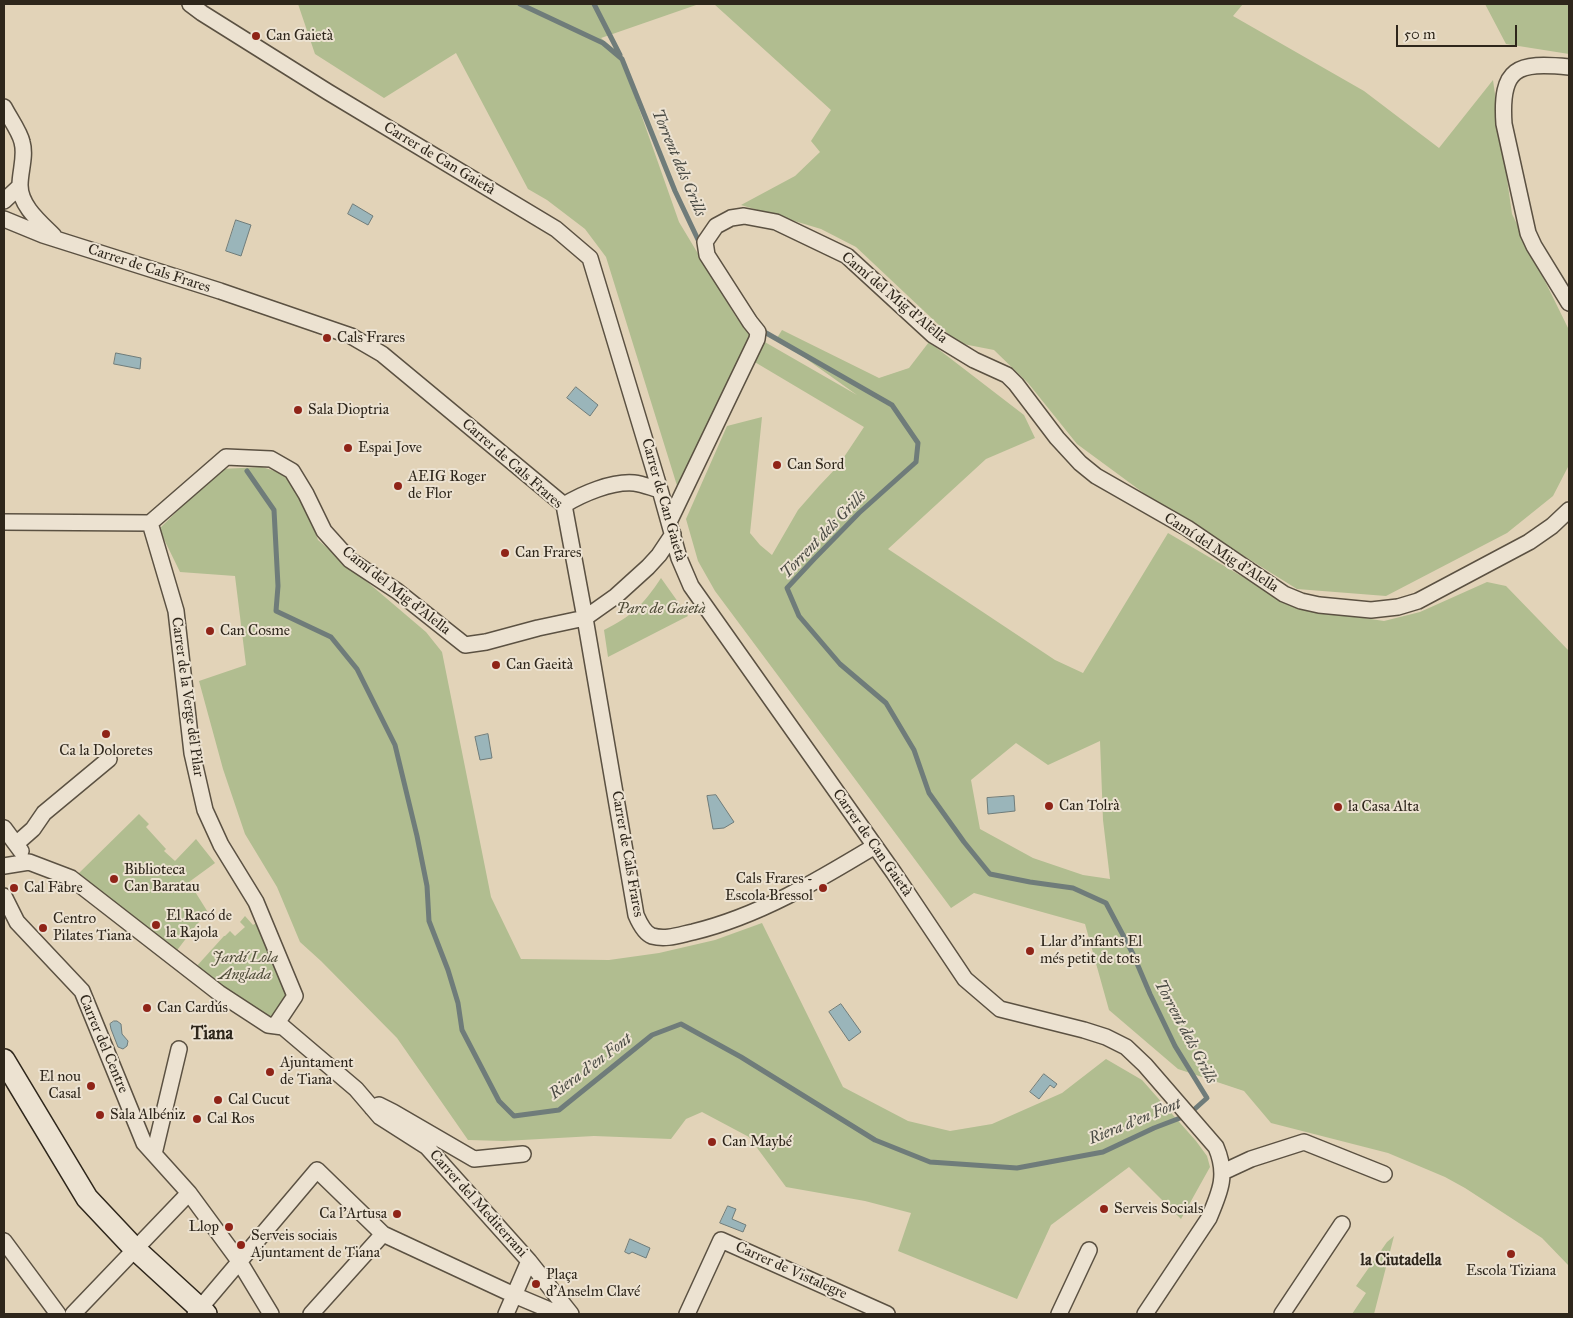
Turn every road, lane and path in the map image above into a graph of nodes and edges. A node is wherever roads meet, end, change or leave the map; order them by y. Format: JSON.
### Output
{"nodes":[{"id":1,"x":190,"y":4,"type":"edge"},
{"id":2,"x":1569,"y":67,"type":"edge"},
{"id":3,"x":4,"y":107,"type":"edge"},
{"id":4,"x":20,"y":186,"type":"junction"},
{"id":5,"x":4,"y":201,"type":"edge"},
{"id":6,"x":4,"y":219,"type":"edge"},
{"id":7,"x":58,"y":240,"type":"junction"},
{"id":8,"x":1569,"y":303,"type":"edge"},
{"id":9,"x":660,"y":490,"type":"junction"},
{"id":10,"x":564,"y":506,"type":"junction"},
{"id":11,"x":1569,"y":510,"type":"edge"},
{"id":12,"x":4,"y":522,"type":"edge"},
{"id":13,"x":150,"y":523,"type":"junction"},
{"id":14,"x":671,"y":528,"type":"junction"},
{"id":15,"x":585,"y":618,"type":"junction"},
{"id":16,"x":109,"y":759,"type":"dead end"},
{"id":17,"x":4,"y":828,"type":"edge"},
{"id":18,"x":16,"y":844,"type":"junction"},
{"id":19,"x":875,"y":846,"type":"junction"},
{"id":20,"x":29,"y":862,"type":"junction"},
{"id":21,"x":4,"y":866,"type":"edge"},
{"id":22,"x":4,"y":896,"type":"edge"},
{"id":23,"x":275,"y":1026,"type":"junction"},
{"id":24,"x":178,"y":1048,"type":"dead end"},
{"id":25,"x":4,"y":1060,"type":"edge"},
{"id":26,"x":372,"y":1108,"type":"junction"},
{"id":27,"x":154,"y":1154,"type":"junction"},
{"id":28,"x":523,"y":1154,"type":"dead end"},
{"id":29,"x":1223,"y":1172,"type":"junction"},
{"id":30,"x":1384,"y":1174,"type":"dead end"},
{"id":31,"x":189,"y":1193,"type":"junction"},
{"id":32,"x":1342,"y":1224,"type":"dead end"},
{"id":33,"x":383,"y":1234,"type":"junction"},
{"id":34,"x":4,"y":1241,"type":"edge"},
{"id":35,"x":135,"y":1249,"type":"junction"},
{"id":36,"x":1089,"y":1250,"type":"dead end"},
{"id":37,"x":239,"y":1261,"type":"junction"},
{"id":38,"x":529,"y":1261,"type":"junction"},
{"id":39,"x":514,"y":1295,"type":"junction"},
{"id":40,"x":200,"y":1313,"type":"edge"},
{"id":41,"x":58,"y":1314,"type":"edge"},
{"id":42,"x":73,"y":1314,"type":"edge"},
{"id":43,"x":270,"y":1314,"type":"edge"},
{"id":44,"x":312,"y":1314,"type":"edge"},
{"id":45,"x":506,"y":1314,"type":"edge"},
{"id":46,"x":558,"y":1314,"type":"edge"},
{"id":47,"x":571,"y":1314,"type":"edge"},
{"id":48,"x":687,"y":1314,"type":"edge"},
{"id":49,"x":888,"y":1314,"type":"edge"},
{"id":50,"x":1059,"y":1314,"type":"edge"},
{"id":51,"x":1145,"y":1314,"type":"edge"},
{"id":52,"x":1282,"y":1314,"type":"edge"}],
"edges":[{"from":1,"to":9,"type":"street","name":"Carrer de Can Gaietà"},
{"from":2,"to":8,"type":"street"},
{"from":3,"to":4,"type":"street"},
{"from":4,"to":5,"type":"street"},
{"from":4,"to":7,"type":"street"},
{"from":6,"to":7,"type":"street","name":"Carrer de Cals Frares"},
{"from":7,"to":10,"type":"street","name":"Carrer de Cals Frares"},
{"from":9,"to":10,"type":"street"},
{"from":9,"to":14,"type":"street","name":"Carrer de Can Gaietà"},
{"from":10,"to":15,"type":"street","name":"Carrer de Cals Frares"},
{"from":11,"to":14,"type":"street","name":"Camí del Mig d'Alella"},
{"from":12,"to":13,"type":"street"},
{"from":13,"to":15,"type":"street","name":"Camí del Mig d'Alella"},
{"from":13,"to":23,"type":"street","name":"Carrer de la Verge del Pilar"},
{"from":14,"to":15,"type":"street","name":"Camí del Mig d'Alella"},
{"from":14,"to":19,"type":"street","name":"Carrer de Can Gaietà"},
{"from":15,"to":19,"type":"street","name":"Carrer de Cals Frares"},
{"from":16,"to":18,"type":"street"},
{"from":17,"to":18,"type":"street"},
{"from":18,"to":20,"type":"street"},
{"from":19,"to":29,"type":"street","name":"Carrer de Can Gaietà"},
{"from":20,"to":21,"type":"street"},
{"from":20,"to":23,"type":"street","name":"Carrer del Mediterrani"},
{"from":22,"to":27,"type":"street","name":"Carrer del Centre"},
{"from":23,"to":26,"type":"street","name":"Carrer del Mediterrani"},
{"from":24,"to":27,"type":"street"},
{"from":25,"to":35,"type":"street"},
{"from":26,"to":28,"type":"street","name":"Carrer del Mediterrani"},
{"from":26,"to":38,"type":"street","name":"Carrer del Mediterrani"},
{"from":27,"to":31,"type":"street","name":"Carrer del Centre"},
{"from":29,"to":30,"type":"street"},
{"from":29,"to":51,"type":"street"},
{"from":31,"to":35,"type":"street"},
{"from":31,"to":37,"type":"street","name":"Carrer del Centre"},
{"from":32,"to":52,"type":"street"},
{"from":33,"to":37,"type":"street"},
{"from":33,"to":39,"type":"street"},
{"from":33,"to":44,"type":"street"},
{"from":34,"to":41,"type":"street"},
{"from":35,"to":40,"type":"street"},
{"from":35,"to":42,"type":"street"},
{"from":36,"to":50,"type":"street"},
{"from":37,"to":40,"type":"street"},
{"from":37,"to":43,"type":"street","name":"Carrer del Centre"},
{"from":38,"to":39,"type":"street"},
{"from":38,"to":47,"type":"street","name":"Carrer del Mediterrani"},
{"from":39,"to":45,"type":"street"},
{"from":39,"to":46,"type":"street"},
{"from":48,"to":49,"type":"street","name":"Carrer de Vistalegre"}]}
